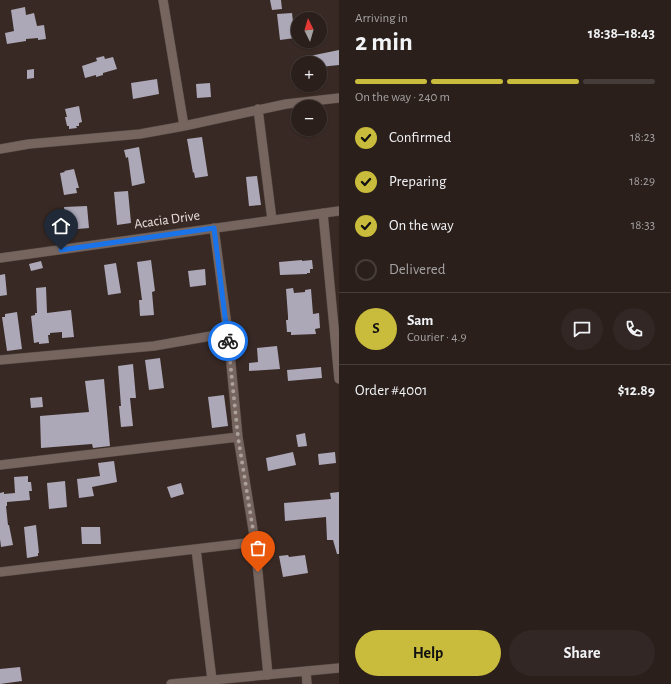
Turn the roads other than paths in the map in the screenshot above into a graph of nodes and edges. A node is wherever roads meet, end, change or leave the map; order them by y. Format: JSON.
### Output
{"nodes":[{"id":1,"x":163,"y":0,"type":"edge"},
{"id":2,"x":339,"y":98,"type":"edge"},
{"id":3,"x":258,"y":109,"type":"junction"},
{"id":4,"x":184,"y":126,"type":"junction"},
{"id":5,"x":0,"y":148,"type":"edge"},
{"id":6,"x":339,"y":211,"type":"edge"},
{"id":7,"x":324,"y":213,"type":"junction"},
{"id":8,"x":272,"y":220,"type":"junction"},
{"id":9,"x":214,"y":228,"type":"junction"},
{"id":10,"x":0,"y":258,"type":"edge"},
{"id":11,"x":336,"y":319,"type":"edge"},
{"id":12,"x":228,"y":333,"type":"junction"},
{"id":13,"x":0,"y":360,"type":"edge"},
{"id":14,"x":339,"y":379,"type":"edge"},
{"id":15,"x":238,"y":437,"type":"junction"},
{"id":16,"x":0,"y":465,"type":"edge"},
{"id":17,"x":255,"y":542,"type":"junction"},
{"id":18,"x":196,"y":549,"type":"junction"},
{"id":19,"x":0,"y":572,"type":"edge"},
{"id":20,"x":339,"y":668,"type":"edge"},
{"id":21,"x":306,"y":671,"type":"junction"},
{"id":22,"x":268,"y":675,"type":"junction"},
{"id":23,"x":212,"y":680,"type":"junction"},
{"id":24,"x":171,"y":684,"type":"edge"},
{"id":25,"x":307,"y":684,"type":"edge"}],
"edges":[{"from":1,"to":4,"type":"street"},
{"from":2,"to":3,"type":"street"},
{"from":3,"to":4,"type":"street"},
{"from":3,"to":8,"type":"street"},
{"from":4,"to":5,"type":"street"},
{"from":6,"to":7,"type":"street","name":"Acacia Drive"},
{"from":7,"to":8,"type":"street","name":"Acacia Drive"},
{"from":7,"to":11,"type":"street"},
{"from":8,"to":9,"type":"street","name":"Acacia Drive"},
{"from":9,"to":10,"type":"street","name":"Acacia Drive"},
{"from":9,"to":12,"type":"street"},
{"from":11,"to":14,"type":"street"},
{"from":12,"to":13,"type":"street"},
{"from":12,"to":15,"type":"street"},
{"from":15,"to":16,"type":"street"},
{"from":15,"to":17,"type":"street"},
{"from":17,"to":18,"type":"street"},
{"from":17,"to":22,"type":"street"},
{"from":18,"to":19,"type":"street"},
{"from":18,"to":23,"type":"street"},
{"from":20,"to":21,"type":"street"},
{"from":21,"to":22,"type":"street"},
{"from":21,"to":25,"type":"street"},
{"from":22,"to":23,"type":"street"},
{"from":23,"to":24,"type":"street"}]}
